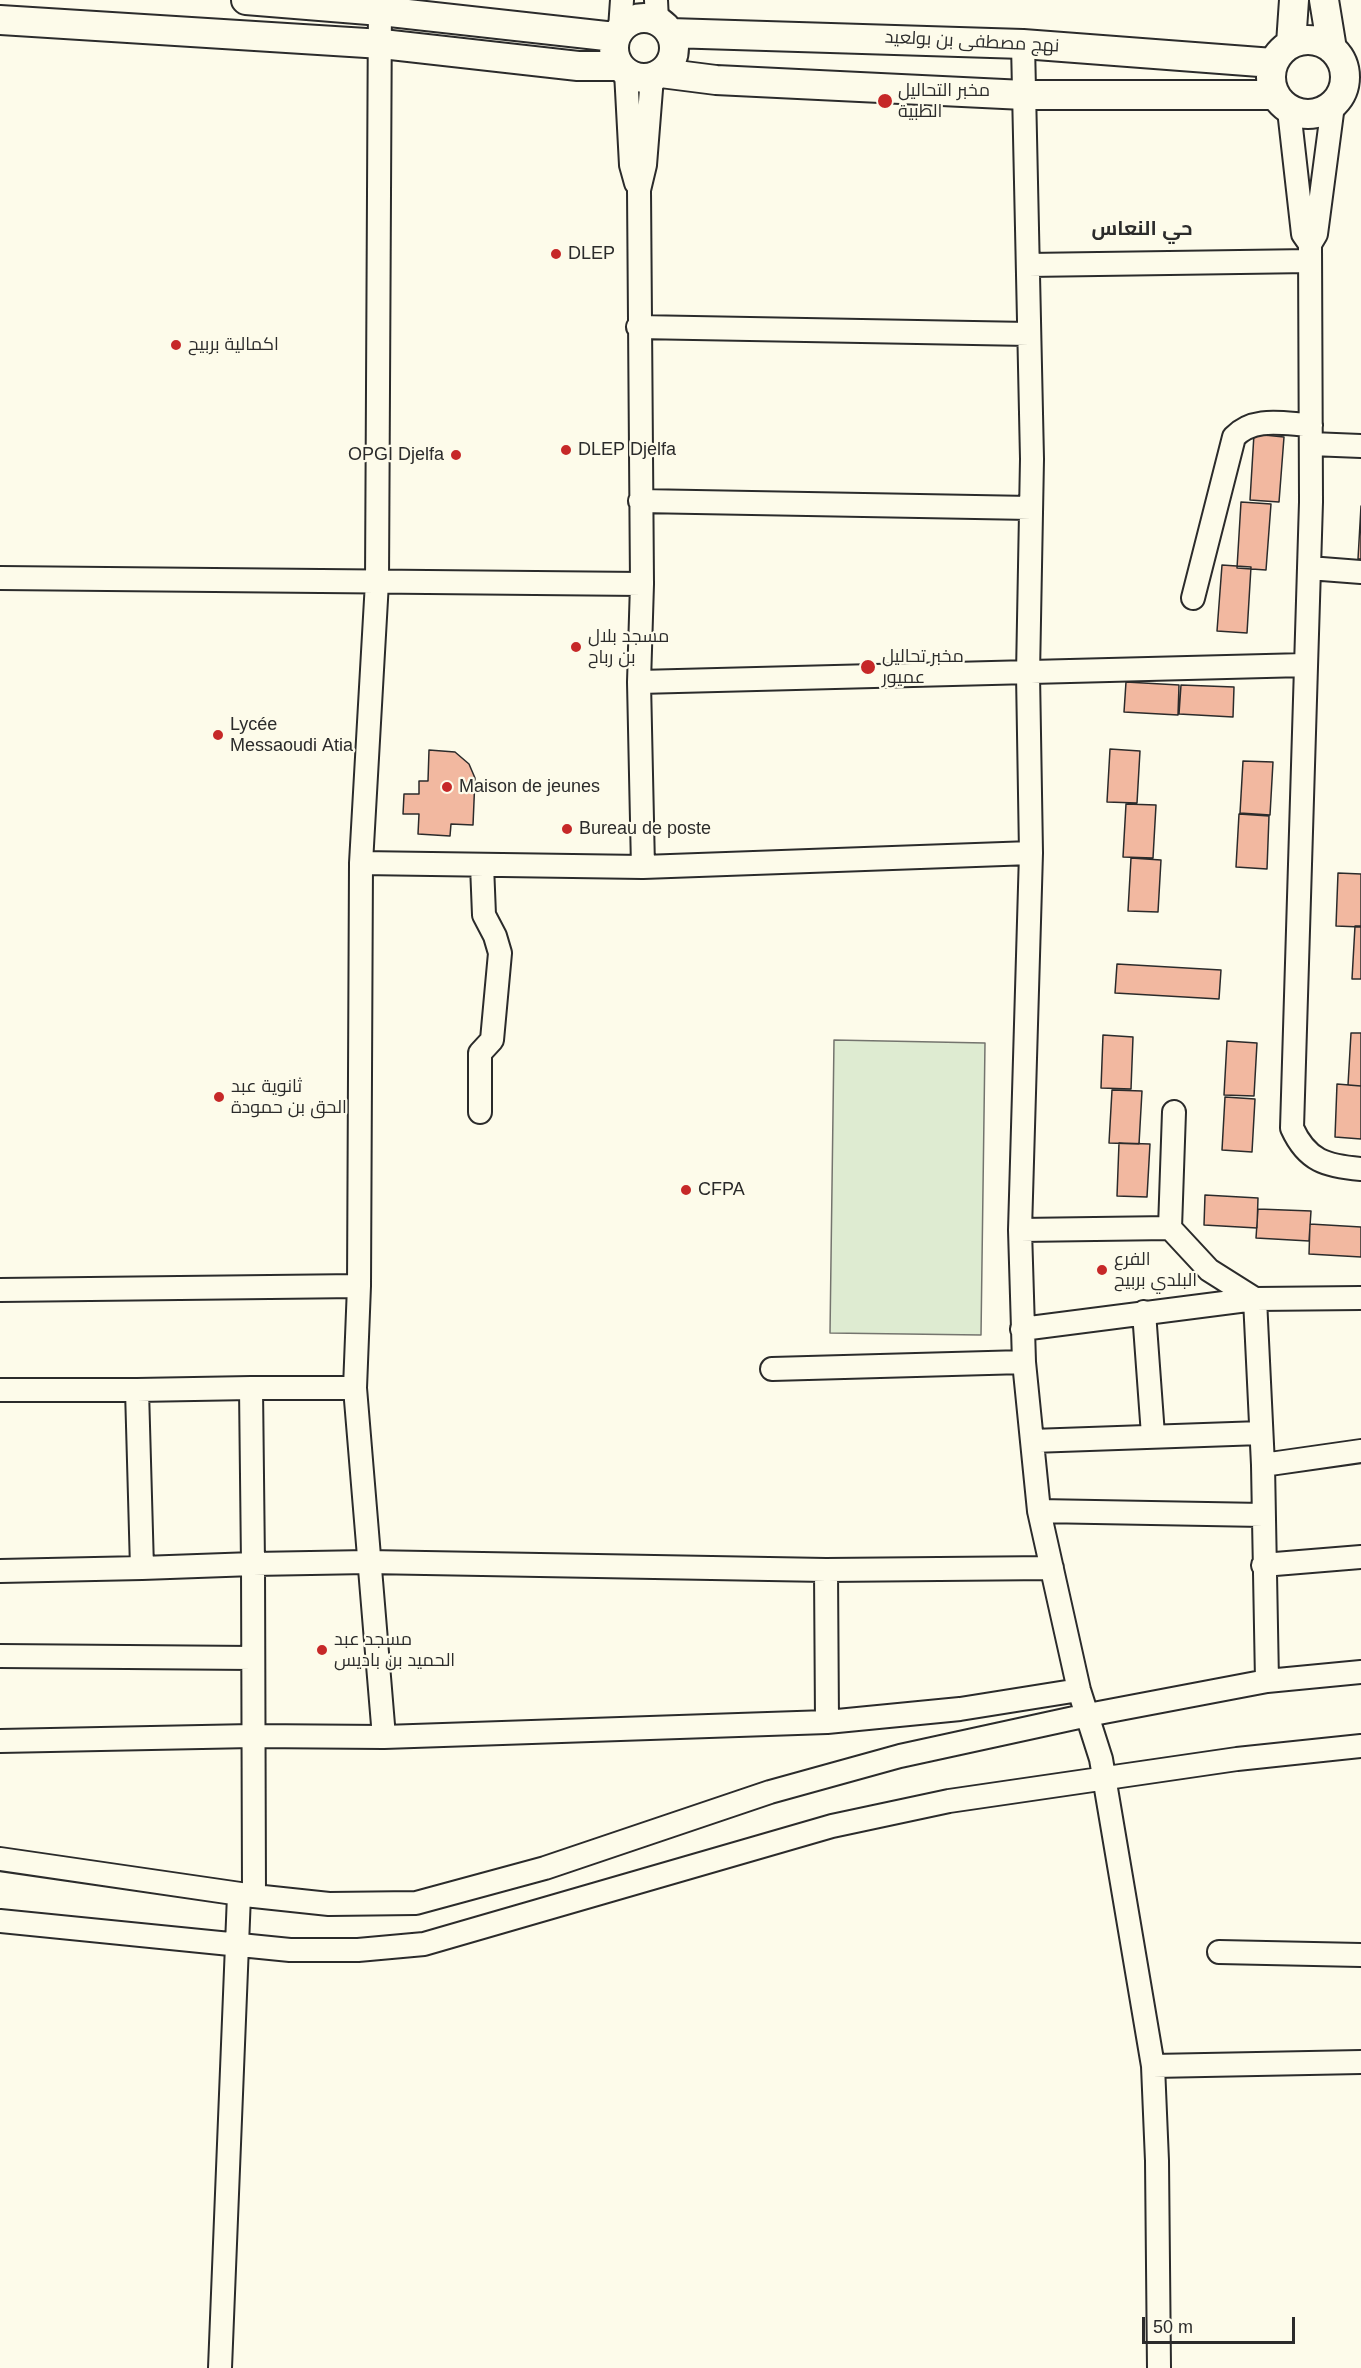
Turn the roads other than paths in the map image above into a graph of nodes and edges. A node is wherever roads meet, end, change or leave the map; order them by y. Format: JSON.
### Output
{"nodes":[{"id":1,"x":246,"y":0,"type":"edge"},
{"id":2,"x":622,"y":0,"type":"edge"},
{"id":3,"x":1294,"y":0,"type":"edge"},
{"id":4,"x":1324,"y":0,"type":"edge"},
{"id":5,"x":381,"y":5,"type":"edge"},
{"id":6,"x":661,"y":18,"type":"edge"},
{"id":7,"x":0,"y":20,"type":"edge"},
{"id":8,"x":618,"y":33,"type":"junction"},
{"id":9,"x":382,"y":44,"type":"junction"},
{"id":10,"x":1023,"y":44,"type":"junction"},
{"id":11,"x":1282,"y":54,"type":"junction"},
{"id":12,"x":1344,"y":55,"type":"edge"},
{"id":13,"x":640,"y":72,"type":"junction"},
{"id":14,"x":1024,"y":95,"type":"junction"},
{"id":15,"x":1345,"y":98,"type":"edge"},
{"id":16,"x":1282,"y":102,"type":"junction"},
{"id":17,"x":1310,"y":252,"type":"junction"},
{"id":18,"x":1028,"y":265,"type":"junction"},
{"id":19,"x":638,"y":327,"type":"junction"},
{"id":20,"x":1029,"y":334,"type":"junction"},
{"id":21,"x":1311,"y":434,"type":"junction"},
{"id":22,"x":1361,"y":446,"type":"edge"},
{"id":23,"x":640,"y":501,"type":"junction"},
{"id":24,"x":1031,"y":508,"type":"junction"},
{"id":25,"x":1309,"y":568,"type":"junction"},
{"id":26,"x":1361,"y":572,"type":"edge"},
{"id":27,"x":0,"y":578,"type":"edge"},
{"id":28,"x":378,"y":582,"type":"junction"},
{"id":29,"x":642,"y":584,"type":"junction"},
{"id":30,"x":1193,"y":598,"type":"dead end"},
{"id":31,"x":1305,"y":665,"type":"junction"},
{"id":32,"x":1028,"y":674,"type":"junction"},
{"id":33,"x":639,"y":682,"type":"junction"},
{"id":34,"x":1030,"y":853,"type":"junction"},
{"id":35,"x":361,"y":863,"type":"junction"},
{"id":36,"x":482,"y":865,"type":"junction"},
{"id":37,"x":643,"y":867,"type":"junction"},
{"id":38,"x":480,"y":1112,"type":"dead end"},
{"id":39,"x":1174,"y":1112,"type":"dead end"},
{"id":40,"x":1361,"y":1169,"type":"edge"},
{"id":41,"x":1170,"y":1228,"type":"junction"},
{"id":42,"x":1020,"y":1230,"type":"junction"},
{"id":43,"x":359,"y":1286,"type":"junction"},
{"id":44,"x":0,"y":1290,"type":"edge"},
{"id":45,"x":1361,"y":1298,"type":"edge"},
{"id":46,"x":1255,"y":1299,"type":"junction"},
{"id":47,"x":1144,"y":1312,"type":"junction"},
{"id":48,"x":1023,"y":1329,"type":"junction"},
{"id":49,"x":1024,"y":1362,"type":"junction"},
{"id":50,"x":772,"y":1369,"type":"dead end"},
{"id":51,"x":251,"y":1388,"type":"junction"},
{"id":52,"x":355,"y":1388,"type":"junction"},
{"id":53,"x":0,"y":1390,"type":"edge"},
{"id":54,"x":137,"y":1390,"type":"junction"},
{"id":55,"x":1261,"y":1433,"type":"junction"},
{"id":56,"x":1153,"y":1436,"type":"junction"},
{"id":57,"x":1032,"y":1441,"type":"junction"},
{"id":58,"x":1361,"y":1451,"type":"edge"},
{"id":59,"x":1263,"y":1465,"type":"junction"},
{"id":60,"x":1039,"y":1511,"type":"junction"},
{"id":61,"x":1263,"y":1515,"type":"junction"},
{"id":62,"x":1361,"y":1557,"type":"edge"},
{"id":63,"x":368,"y":1562,"type":"junction"},
{"id":64,"x":253,"y":1564,"type":"junction"},
{"id":65,"x":1263,"y":1565,"type":"junction"},
{"id":66,"x":142,"y":1568,"type":"junction"},
{"id":67,"x":1052,"y":1568,"type":"junction"},
{"id":68,"x":826,"y":1570,"type":"junction"},
{"id":69,"x":0,"y":1572,"type":"edge"},
{"id":70,"x":0,"y":1656,"type":"edge"},
{"id":71,"x":253,"y":1658,"type":"junction"},
{"id":72,"x":1361,"y":1672,"type":"edge"},
{"id":73,"x":1268,"y":1681,"type":"junction"},
{"id":74,"x":1079,"y":1690,"type":"junction"},
{"id":75,"x":827,"y":1722,"type":"junction"},
{"id":76,"x":1090,"y":1723,"type":"junction"},
{"id":77,"x":252,"y":1736,"type":"junction"},
{"id":78,"x":384,"y":1737,"type":"junction"},
{"id":79,"x":0,"y":1742,"type":"edge"},
{"id":80,"x":1361,"y":1746,"type":"edge"},
{"id":81,"x":1102,"y":1768,"type":"junction"},
{"id":82,"x":0,"y":1859,"type":"edge"},
{"id":83,"x":246,"y":1895,"type":"junction"},
{"id":84,"x":0,"y":1921,"type":"edge"},
{"id":85,"x":235,"y":1945,"type":"junction"},
{"id":86,"x":1219,"y":1952,"type":"dead end"},
{"id":87,"x":1361,"y":1955,"type":"edge"},
{"id":88,"x":1361,"y":2062,"type":"edge"},
{"id":89,"x":1153,"y":2066,"type":"junction"},
{"id":90,"x":220,"y":2368,"type":"edge"},
{"id":91,"x":1159,"y":2368,"type":"edge"}],
"edges":[{"from":1,"to":5,"type":"main road"},
{"from":2,"to":8,"type":"street"},
{"from":3,"to":11,"type":"main road"},
{"from":4,"to":12,"type":"main road"},
{"from":5,"to":8,"type":"main road"},
{"from":5,"to":9,"type":"street"},
{"from":6,"to":8,"type":"main road"},
{"from":6,"to":10,"type":"main road","name":"نهج مصطفى بن بولعيد"},
{"from":6,"to":13,"type":"main road"},
{"from":7,"to":9,"type":"main road"},
{"from":8,"to":13,"type":"main road"},
{"from":9,"to":13,"type":"main road"},
{"from":9,"to":28,"type":"street"},
{"from":10,"to":11,"type":"main road","name":"نهج مصطفى بن بولعيد"},
{"from":10,"to":14,"type":"street"},
{"from":11,"to":12,"type":"main road"},
{"from":11,"to":16,"type":"main road"},
{"from":12,"to":15,"type":"main road"},
{"from":13,"to":14,"type":"main road"},
{"from":13,"to":19,"type":"street"},
{"from":14,"to":16,"type":"main road"},
{"from":14,"to":18,"type":"street"},
{"from":15,"to":16,"type":"main road"},
{"from":15,"to":17,"type":"street"},
{"from":16,"to":17,"type":"street"},
{"from":17,"to":18,"type":"street"},
{"from":17,"to":21,"type":"street"},
{"from":18,"to":20,"type":"street"},
{"from":19,"to":20,"type":"street"},
{"from":19,"to":23,"type":"street"},
{"from":20,"to":24,"type":"street"},
{"from":21,"to":22,"type":"street"},
{"from":21,"to":25,"type":"street"},
{"from":21,"to":30,"type":"street"},
{"from":23,"to":24,"type":"street"},
{"from":23,"to":29,"type":"street"},
{"from":24,"to":32,"type":"street"},
{"from":25,"to":26,"type":"street"},
{"from":25,"to":31,"type":"street"},
{"from":27,"to":28,"type":"street"},
{"from":28,"to":29,"type":"street"},
{"from":28,"to":35,"type":"street"},
{"from":29,"to":33,"type":"street"},
{"from":31,"to":32,"type":"street"},
{"from":31,"to":40,"type":"street"},
{"from":32,"to":33,"type":"street"},
{"from":32,"to":34,"type":"street"},
{"from":33,"to":37,"type":"street"},
{"from":34,"to":37,"type":"street"},
{"from":34,"to":42,"type":"street"},
{"from":35,"to":36,"type":"street"},
{"from":35,"to":43,"type":"street"},
{"from":36,"to":37,"type":"street"},
{"from":36,"to":38,"type":"street"},
{"from":39,"to":41,"type":"street"},
{"from":41,"to":42,"type":"street"},
{"from":41,"to":46,"type":"street"},
{"from":42,"to":48,"type":"street"},
{"from":43,"to":44,"type":"street"},
{"from":43,"to":52,"type":"street"},
{"from":45,"to":46,"type":"street"},
{"from":46,"to":47,"type":"street"},
{"from":46,"to":55,"type":"street"},
{"from":47,"to":48,"type":"street"},
{"from":47,"to":56,"type":"street"},
{"from":48,"to":49,"type":"street"},
{"from":49,"to":50,"type":"street"},
{"from":49,"to":57,"type":"street"},
{"from":51,"to":52,"type":"street"},
{"from":51,"to":54,"type":"street"},
{"from":51,"to":64,"type":"street"},
{"from":52,"to":63,"type":"street"},
{"from":53,"to":54,"type":"street"},
{"from":54,"to":66,"type":"street"},
{"from":55,"to":56,"type":"street"},
{"from":55,"to":59,"type":"street"},
{"from":56,"to":57,"type":"street"},
{"from":57,"to":60,"type":"street"},
{"from":58,"to":59,"type":"street"},
{"from":59,"to":61,"type":"street"},
{"from":60,"to":61,"type":"street"},
{"from":60,"to":67,"type":"street"},
{"from":61,"to":65,"type":"street"},
{"from":62,"to":65,"type":"street"},
{"from":63,"to":64,"type":"street"},
{"from":63,"to":68,"type":"street"},
{"from":63,"to":78,"type":"street"},
{"from":64,"to":66,"type":"street"},
{"from":64,"to":71,"type":"street"},
{"from":65,"to":73,"type":"street"},
{"from":66,"to":69,"type":"street"},
{"from":67,"to":68,"type":"street"},
{"from":67,"to":74,"type":"street"},
{"from":68,"to":75,"type":"street"},
{"from":70,"to":71,"type":"street"},
{"from":71,"to":77,"type":"street"},
{"from":72,"to":73,"type":"street"},
{"from":73,"to":76,"type":"street"},
{"from":74,"to":75,"type":"street"},
{"from":74,"to":76,"type":"street"},
{"from":75,"to":78,"type":"street"},
{"from":76,"to":81,"type":"street"},
{"from":76,"to":83,"type":"street"},
{"from":77,"to":78,"type":"street"},
{"from":77,"to":79,"type":"street"},
{"from":77,"to":83,"type":"street"},
{"from":80,"to":81,"type":"street"},
{"from":81,"to":85,"type":"street"},
{"from":81,"to":89,"type":"street"},
{"from":82,"to":83,"type":"street"},
{"from":83,"to":85,"type":"street"},
{"from":84,"to":85,"type":"street"},
{"from":85,"to":90,"type":"street"},
{"from":86,"to":87,"type":"street"},
{"from":88,"to":89,"type":"street"},
{"from":89,"to":91,"type":"street"}]}
